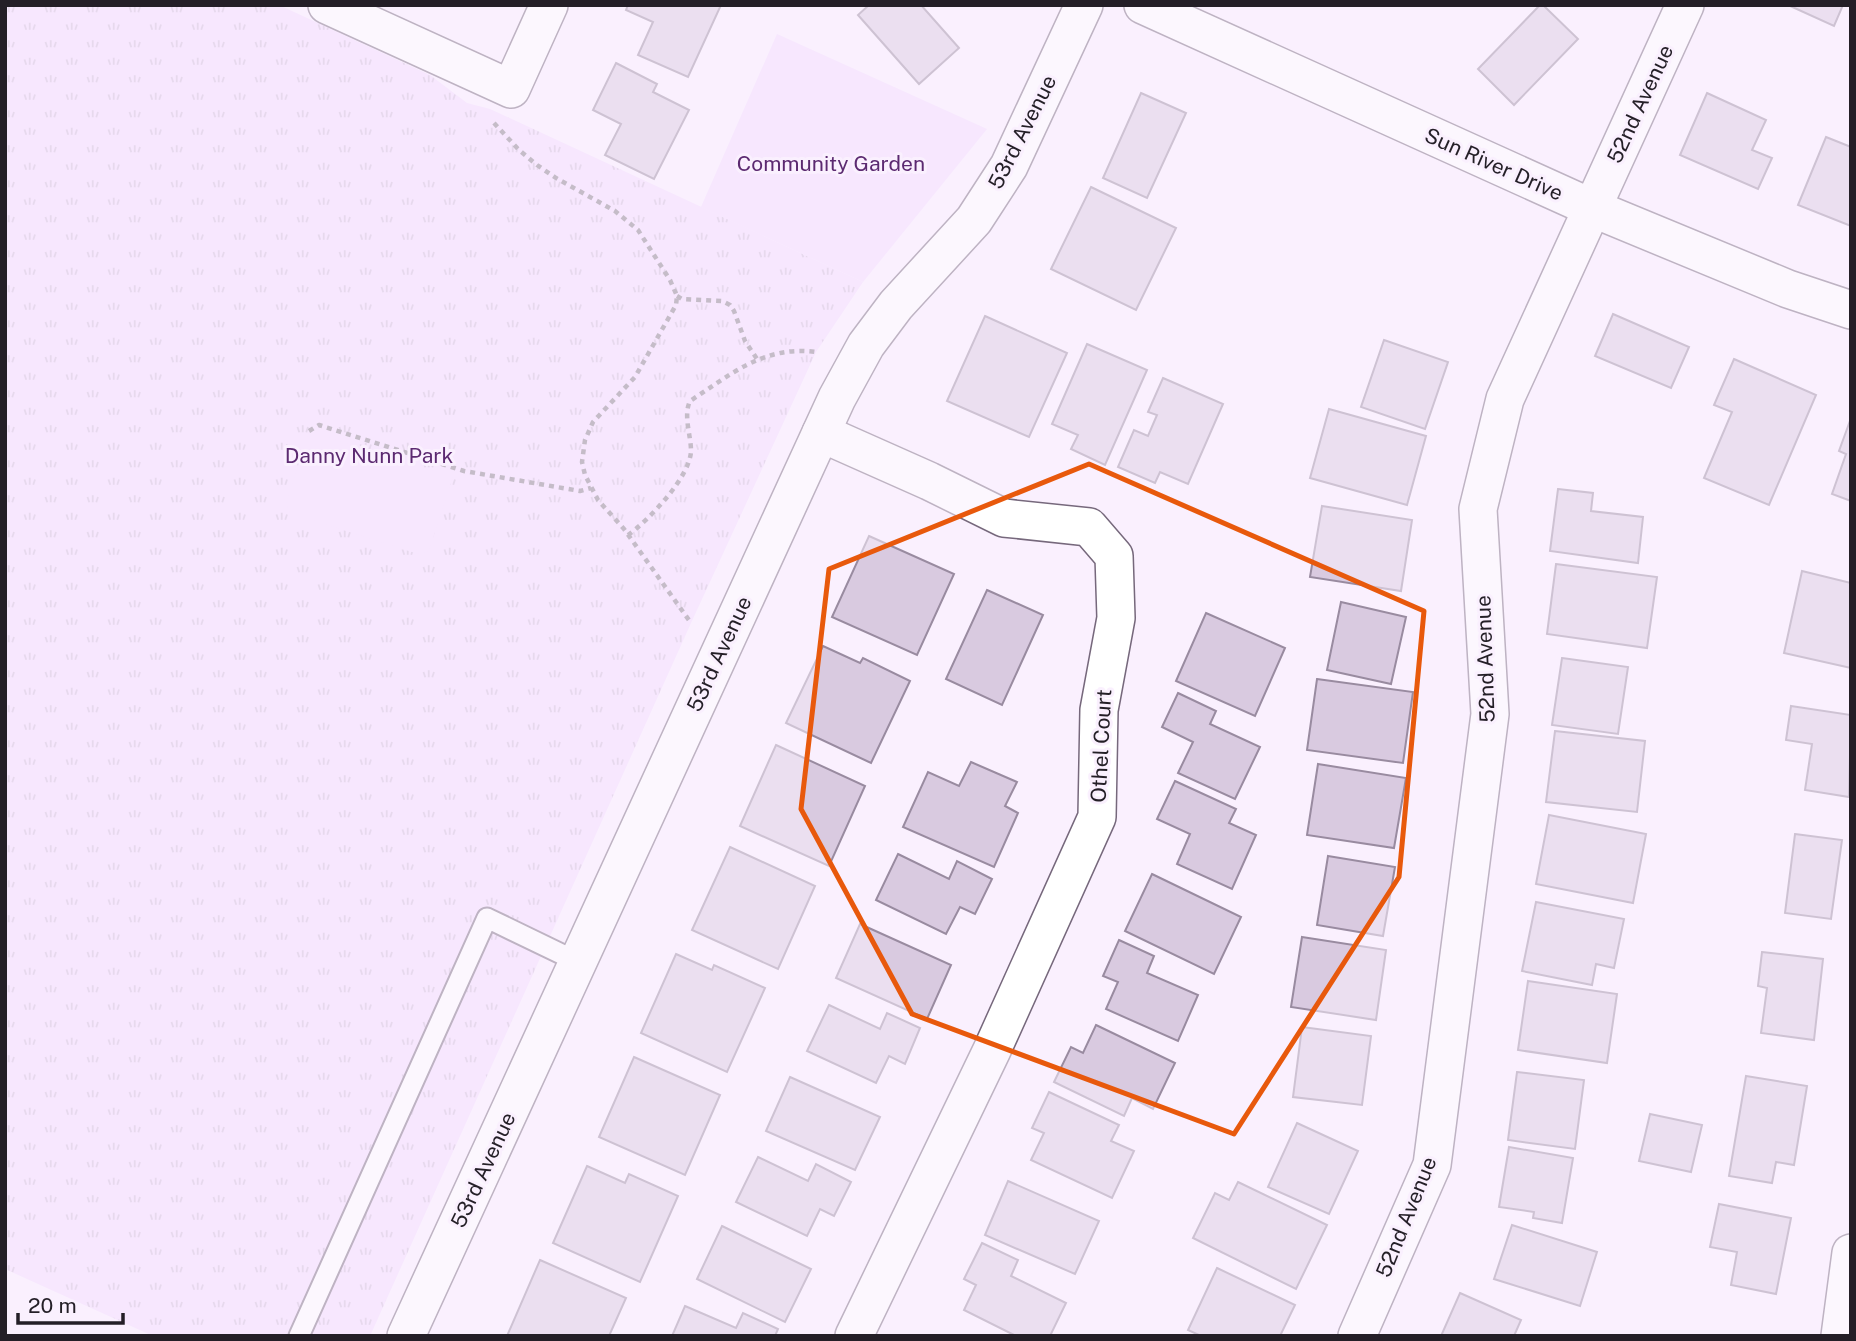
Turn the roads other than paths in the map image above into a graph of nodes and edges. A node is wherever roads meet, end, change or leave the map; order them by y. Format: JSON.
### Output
{"nodes":[{"id":1,"x":327,"y":5,"type":"edge"},
{"id":2,"x":549,"y":5,"type":"edge"},
{"id":3,"x":1084,"y":5,"type":"edge"},
{"id":4,"x":1143,"y":5,"type":"edge"},
{"id":5,"x":1685,"y":5,"type":"edge"},
{"id":6,"x":1592,"y":208,"type":"junction"},
{"id":7,"x":1851,"y":310,"type":"edge"},
{"id":8,"x":821,"y":433,"type":"junction"},
{"id":9,"x":578,"y":962,"type":"junction"},
{"id":10,"x":1851,"y":1253,"type":"edge"},
{"id":11,"x":299,"y":1336,"type":"edge"},
{"id":12,"x":407,"y":1336,"type":"edge"},
{"id":13,"x":854,"y":1336,"type":"edge"},
{"id":14,"x":1357,"y":1336,"type":"edge"},
{"id":15,"x":1840,"y":1336,"type":"edge"}],
"edges":[{"from":1,"to":2,"type":"street"},
{"from":3,"to":8,"type":"street","name":"53rd Avenue"},
{"from":4,"to":6,"type":"street","name":"Sun River Drive"},
{"from":5,"to":6,"type":"street","name":"52nd Avenue"},
{"from":6,"to":7,"type":"street","name":"Sun River Drive"},
{"from":6,"to":14,"type":"street","name":"52nd Avenue"},
{"from":8,"to":9,"type":"street","name":"53rd Avenue"},
{"from":8,"to":13,"type":"street","name":"Othel Court"},
{"from":9,"to":11,"type":"lane"},
{"from":9,"to":12,"type":"street","name":"53rd Avenue"},
{"from":10,"to":15,"type":"street"}]}
